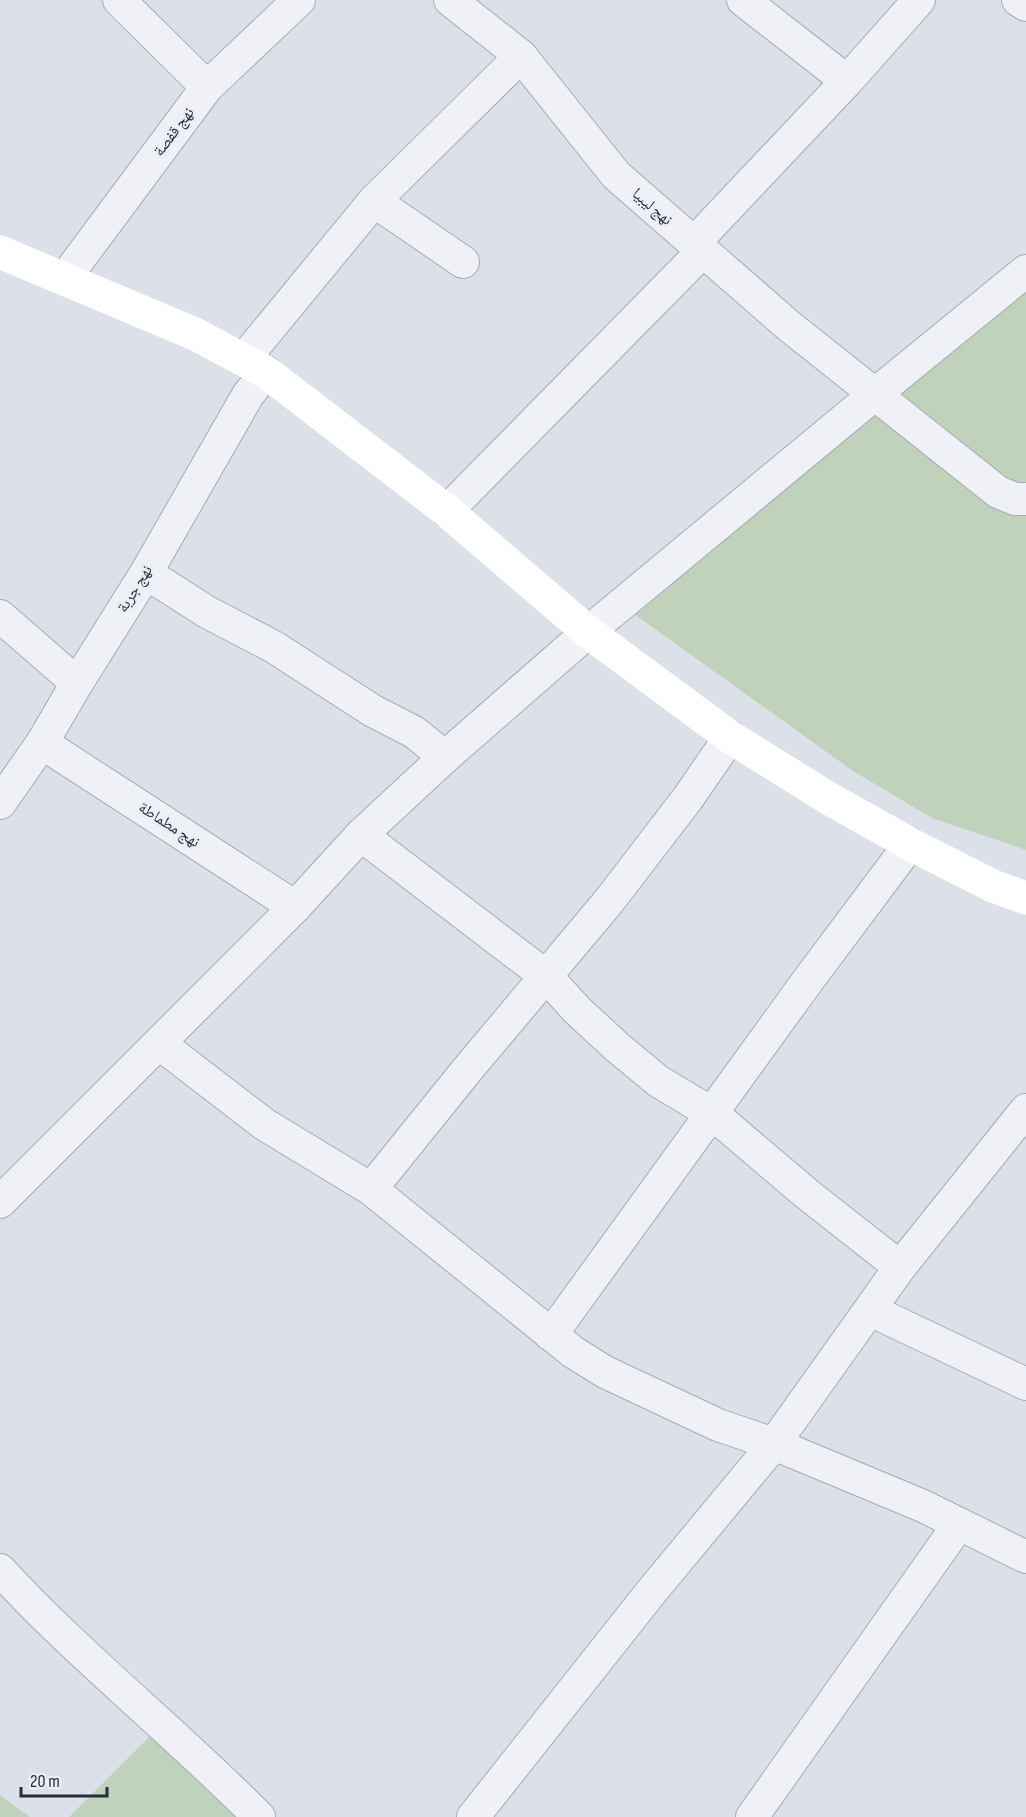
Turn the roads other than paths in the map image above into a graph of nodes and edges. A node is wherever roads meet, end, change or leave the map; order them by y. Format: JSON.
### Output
{"nodes":[{"id":1,"x":119,"y":0,"type":"edge"},
{"id":2,"x":299,"y":0,"type":"edge"},
{"id":3,"x":450,"y":0,"type":"edge"},
{"id":4,"x":743,"y":0,"type":"edge"},
{"id":5,"x":919,"y":0,"type":"edge"},
{"id":6,"x":1018,"y":0,"type":"edge"},
{"id":7,"x":1026,"y":5,"type":"edge"},
{"id":8,"x":521,"y":56,"type":"junction"},
{"id":9,"x":847,"y":81,"type":"junction"},
{"id":10,"x":207,"y":87,"type":"junction"},
{"id":11,"x":374,"y":201,"type":"junction"},
{"id":12,"x":698,"y":248,"type":"junction"},
{"id":13,"x":0,"y":252,"type":"edge"},
{"id":14,"x":463,"y":262,"type":"dead end"},
{"id":15,"x":1026,"y":272,"type":"edge"},
{"id":16,"x":64,"y":278,"type":"junction"},
{"id":17,"x":255,"y":365,"type":"junction"},
{"id":18,"x":874,"y":395,"type":"junction"},
{"id":19,"x":1026,"y":499,"type":"edge"},
{"id":20,"x":447,"y":511,"type":"junction"},
{"id":21,"x":146,"y":573,"type":"junction"},
{"id":22,"x":0,"y":616,"type":"edge"},
{"id":23,"x":588,"y":632,"type":"junction"},
{"id":24,"x":77,"y":682,"type":"junction"},
{"id":25,"x":730,"y":736,"type":"junction"},
{"id":26,"x":42,"y":743,"type":"junction"},
{"id":27,"x":445,"y":757,"type":"junction"},
{"id":28,"x":0,"y":803,"type":"edge"},
{"id":29,"x":361,"y":835,"type":"junction"},
{"id":30,"x":910,"y":844,"type":"junction"},
{"id":31,"x":1026,"y":898,"type":"edge"},
{"id":32,"x":296,"y":907,"type":"junction"},
{"id":33,"x":547,"y":977,"type":"junction"},
{"id":34,"x":160,"y":1044,"type":"junction"},
{"id":35,"x":1026,"y":1110,"type":"edge"},
{"id":36,"x":713,"y":1114,"type":"junction"},
{"id":37,"x":371,"y":1189,"type":"junction"},
{"id":38,"x":0,"y":1202,"type":"edge"},
{"id":39,"x":900,"y":1267,"type":"junction"},
{"id":40,"x":870,"y":1310,"type":"junction"},
{"id":41,"x":551,"y":1335,"type":"junction"},
{"id":42,"x":1026,"y":1384,"type":"edge"},
{"id":43,"x":774,"y":1444,"type":"junction"},
{"id":44,"x":959,"y":1524,"type":"junction"},
{"id":45,"x":1026,"y":1557,"type":"edge"},
{"id":46,"x":6,"y":1589,"type":"edge"},
{"id":47,"x":259,"y":1817,"type":"edge"},
{"id":48,"x":473,"y":1817,"type":"edge"},
{"id":49,"x":752,"y":1817,"type":"edge"}],
"edges":[{"from":1,"to":10,"type":"street"},
{"from":2,"to":10,"type":"street","name":"نهج قفصة"},
{"from":3,"to":8,"type":"street","name":"نهج ليبيا"},
{"from":4,"to":9,"type":"street"},
{"from":5,"to":9,"type":"street"},
{"from":6,"to":7,"type":"street"},
{"from":8,"to":11,"type":"street","name":"نهج جربة"},
{"from":8,"to":12,"type":"street","name":"نهج ليبيا"},
{"from":9,"to":12,"type":"street"},
{"from":10,"to":16,"type":"street","name":"نهج قفصة"},
{"from":11,"to":14,"type":"street"},
{"from":11,"to":17,"type":"street","name":"نهج جربة"},
{"from":12,"to":18,"type":"street","name":"نهج ليبيا"},
{"from":12,"to":20,"type":"street"},
{"from":13,"to":16,"type":"main road"},
{"from":15,"to":18,"type":"street"},
{"from":16,"to":17,"type":"main road"},
{"from":17,"to":20,"type":"main road"},
{"from":17,"to":21,"type":"street","name":"نهج جربة"},
{"from":18,"to":19,"type":"street","name":"نهج ليبيا"},
{"from":18,"to":23,"type":"street"},
{"from":20,"to":23,"type":"main road"},
{"from":21,"to":24,"type":"street","name":"نهج جربة"},
{"from":21,"to":27,"type":"street"},
{"from":22,"to":24,"type":"street"},
{"from":23,"to":25,"type":"main road"},
{"from":23,"to":27,"type":"street"},
{"from":24,"to":26,"type":"street","name":"نهج جربة"},
{"from":25,"to":30,"type":"main road"},
{"from":25,"to":33,"type":"street"},
{"from":26,"to":28,"type":"street","name":"نهج جربة"},
{"from":26,"to":32,"type":"street","name":"نهج مطماطة"},
{"from":27,"to":29,"type":"street"},
{"from":29,"to":32,"type":"street"},
{"from":29,"to":33,"type":"street"},
{"from":30,"to":31,"type":"main road"},
{"from":30,"to":36,"type":"street"},
{"from":32,"to":34,"type":"street"},
{"from":33,"to":36,"type":"street"},
{"from":33,"to":37,"type":"street"},
{"from":34,"to":37,"type":"street"},
{"from":34,"to":38,"type":"street"},
{"from":35,"to":39,"type":"street"},
{"from":36,"to":39,"type":"street"},
{"from":36,"to":41,"type":"street"},
{"from":37,"to":41,"type":"street"},
{"from":39,"to":40,"type":"street"},
{"from":40,"to":42,"type":"street"},
{"from":40,"to":43,"type":"street"},
{"from":41,"to":43,"type":"street"},
{"from":43,"to":44,"type":"street"},
{"from":43,"to":48,"type":"street"},
{"from":44,"to":45,"type":"street"},
{"from":44,"to":49,"type":"street"},
{"from":46,"to":47,"type":"street"}]}
